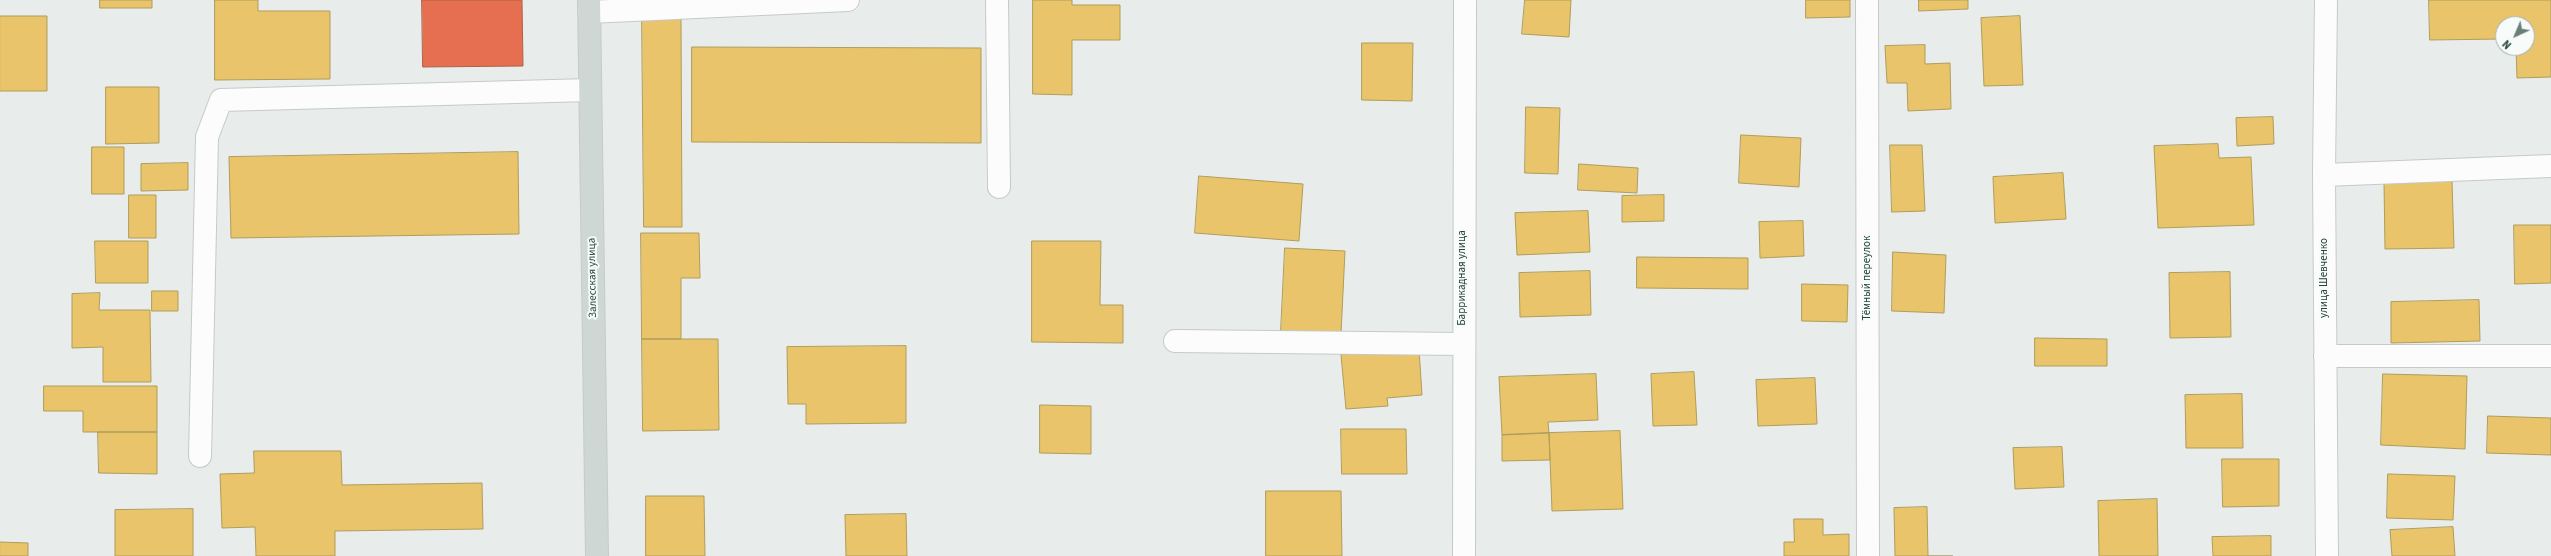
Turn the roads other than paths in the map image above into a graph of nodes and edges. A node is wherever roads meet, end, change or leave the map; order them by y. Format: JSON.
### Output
{"nodes":[{"id":1,"x":848,"y":0,"type":"edge"},
{"id":2,"x":997,"y":0,"type":"edge"},
{"id":3,"x":1465,"y":0,"type":"edge"},
{"id":4,"x":1867,"y":0,"type":"edge"},
{"id":5,"x":2326,"y":0,"type":"edge"},
{"id":6,"x":589,"y":6,"type":"edge"},
{"id":7,"x":590,"y":90,"type":"junction"},
{"id":8,"x":2551,"y":166,"type":"edge"},
{"id":9,"x":2324,"y":175,"type":"junction"},
{"id":10,"x":999,"y":187,"type":"dead end"},
{"id":11,"x":1175,"y":341,"type":"dead end"},
{"id":12,"x":1463,"y":344,"type":"junction"},
{"id":13,"x":2325,"y":356,"type":"junction"},
{"id":14,"x":2551,"y":356,"type":"edge"},
{"id":15,"x":200,"y":456,"type":"dead end"},
{"id":16,"x":597,"y":556,"type":"edge"},
{"id":17,"x":1464,"y":556,"type":"edge"},
{"id":18,"x":1868,"y":556,"type":"edge"},
{"id":19,"x":2327,"y":556,"type":"edge"}],
"edges":[{"from":1,"to":6,"type":"street"},
{"from":2,"to":10,"type":"street"},
{"from":3,"to":12,"type":"street","name":"Баррикадная улица"},
{"from":4,"to":18,"type":"street","name":"Тёмный переулок"},
{"from":5,"to":9,"type":"street","name":"улица Шевченко"},
{"from":6,"to":7,"type":"main road","name":"Залесская улица"},
{"from":7,"to":15,"type":"street"},
{"from":7,"to":16,"type":"main road","name":"Залесская улица"},
{"from":8,"to":9,"type":"street"},
{"from":9,"to":13,"type":"street","name":"улица Шевченко"},
{"from":11,"to":12,"type":"street"},
{"from":12,"to":17,"type":"street","name":"Баррикадная улица"},
{"from":13,"to":14,"type":"street"},
{"from":13,"to":19,"type":"street","name":"улица Шевченко"}]}
